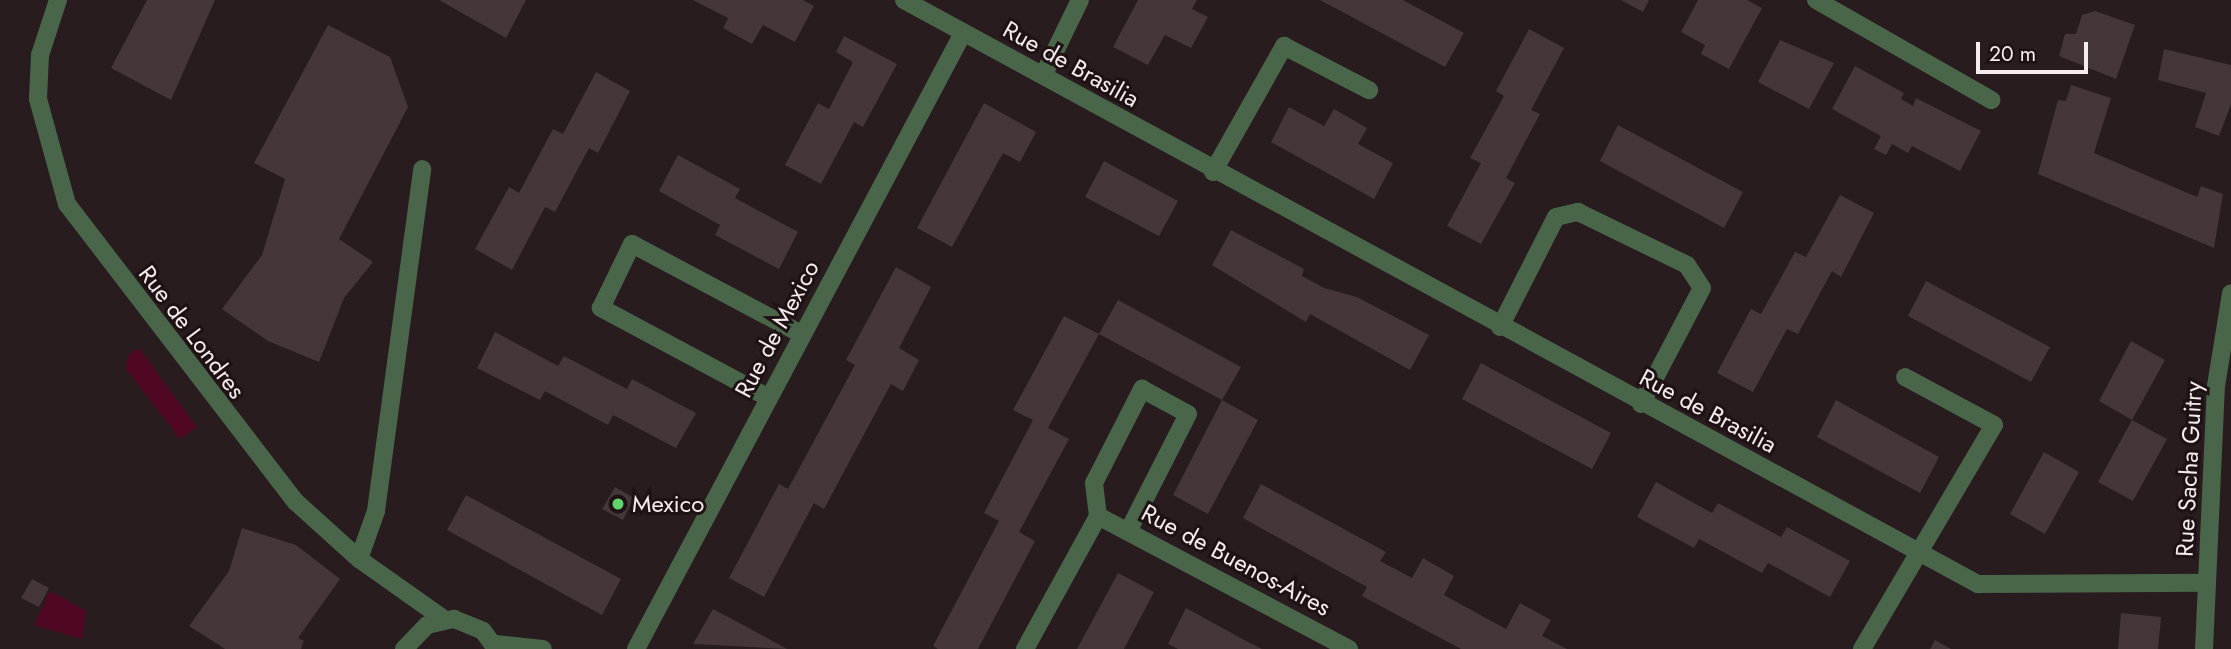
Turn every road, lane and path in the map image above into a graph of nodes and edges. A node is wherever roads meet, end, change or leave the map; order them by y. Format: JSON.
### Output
{"nodes":[{"id":1,"x":58,"y":0,"type":"edge"},
{"id":2,"x":904,"y":0,"type":"edge"},
{"id":3,"x":1080,"y":0,"type":"edge"},
{"id":4,"x":1816,"y":0,"type":"edge"},
{"id":5,"x":963,"y":33,"type":"junction"},
{"id":6,"x":1044,"y":74,"type":"junction"},
{"id":7,"x":1369,"y":90,"type":"dead end"},
{"id":8,"x":1991,"y":100,"type":"dead end"},
{"id":9,"x":422,"y":169,"type":"dead end"},
{"id":10,"x":1213,"y":172,"type":"junction"},
{"id":11,"x":2231,"y":293,"type":"edge"},
{"id":12,"x":1500,"y":327,"type":"junction"},
{"id":13,"x":802,"y":334,"type":"junction"},
{"id":14,"x":1905,"y":377,"type":"dead end"},
{"id":15,"x":769,"y":398,"type":"junction"},
{"id":16,"x":1641,"y":404,"type":"junction"},
{"id":17,"x":1098,"y":516,"type":"junction"},
{"id":18,"x":1129,"y":530,"type":"junction"},
{"id":19,"x":1916,"y":548,"type":"junction"},
{"id":20,"x":359,"y":559,"type":"junction"},
{"id":21,"x":2207,"y":583,"type":"junction"},
{"id":22,"x":445,"y":620,"type":"junction"},
{"id":23,"x":496,"y":647,"type":"edge"},
{"id":24,"x":404,"y":649,"type":"edge"},
{"id":25,"x":543,"y":649,"type":"edge"},
{"id":26,"x":636,"y":649,"type":"edge"},
{"id":27,"x":1026,"y":649,"type":"edge"},
{"id":28,"x":1349,"y":649,"type":"edge"},
{"id":29,"x":1862,"y":649,"type":"edge"},
{"id":30,"x":2204,"y":649,"type":"edge"}],
"edges":[{"from":1,"to":20,"type":"street","name":"Rue de Londres"},
{"from":2,"to":5,"type":"street","name":"Rue de Brasilia"},
{"from":3,"to":6,"type":"street"},
{"from":4,"to":8,"type":"street"},
{"from":5,"to":6,"type":"street","name":"Rue de Brasilia"},
{"from":5,"to":13,"type":"street","name":"Rue de Mexico"},
{"from":6,"to":10,"type":"street","name":"Rue de Brasilia"},
{"from":7,"to":10,"type":"street"},
{"from":9,"to":20,"type":"street"},
{"from":10,"to":12,"type":"street","name":"Rue de Brasilia"},
{"from":11,"to":21,"type":"street","name":"Rue Sacha Guitry"},
{"from":12,"to":16,"type":"street","name":"Rue de Brasilia"},
{"from":12,"to":16,"type":"street"},
{"from":13,"to":15,"type":"street","name":"Rue de Mexico"},
{"from":13,"to":15,"type":"street"},
{"from":14,"to":19,"type":"street"},
{"from":15,"to":26,"type":"street","name":"Rue de Mexico"},
{"from":16,"to":19,"type":"street","name":"Rue de Brasilia"},
{"from":17,"to":18,"type":"street","name":"Rue de Buenos-Aires"},
{"from":17,"to":18,"type":"street"},
{"from":17,"to":27,"type":"street"},
{"from":18,"to":28,"type":"street","name":"Rue de Buenos-Aires"},
{"from":19,"to":21,"type":"street","name":"Rue de Brasilia"},
{"from":19,"to":29,"type":"street"},
{"from":20,"to":22,"type":"street","name":"Rue de Londres"},
{"from":21,"to":30,"type":"street","name":"Rue Sacha Guitry"},
{"from":22,"to":23,"type":"street","name":"Rue de Londres"},
{"from":22,"to":24,"type":"street"},
{"from":23,"to":25,"type":"street"}]}
